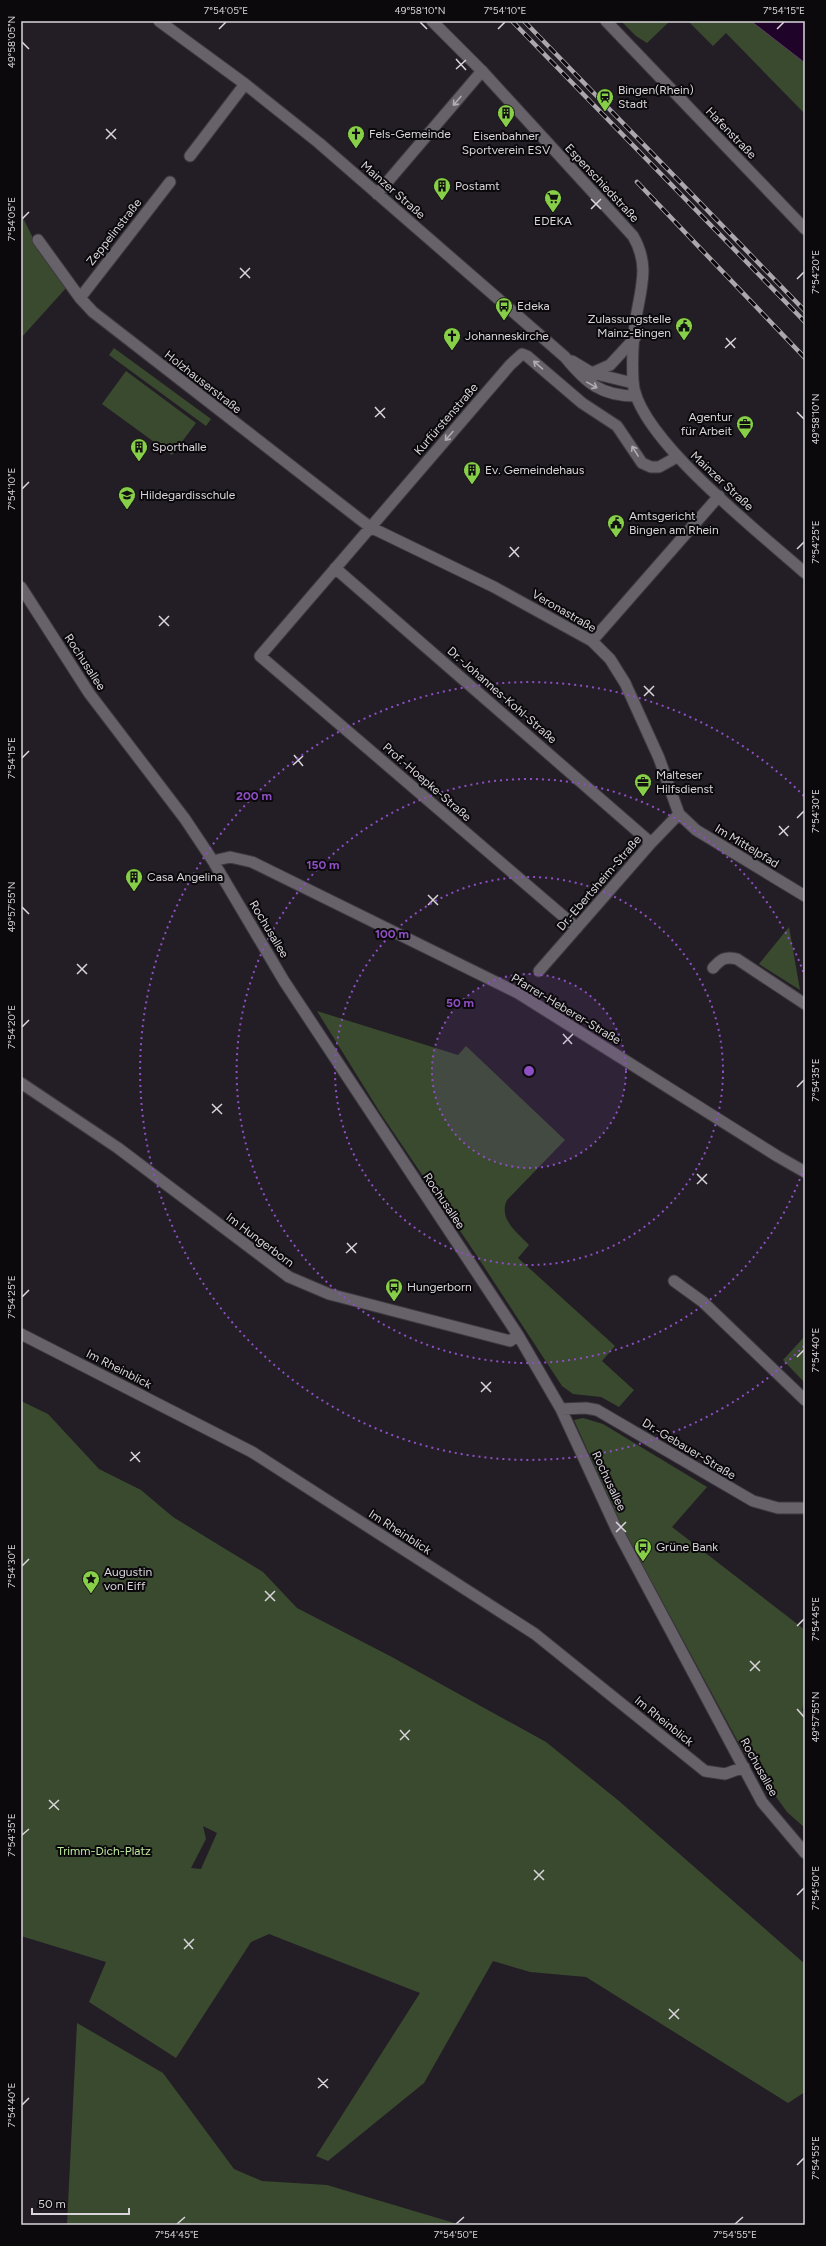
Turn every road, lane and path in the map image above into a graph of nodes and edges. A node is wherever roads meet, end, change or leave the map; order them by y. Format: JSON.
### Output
{"nodes":[{"id":1,"x":159,"y":21,"type":"edge"},
{"id":2,"x":432,"y":21,"type":"edge"},
{"id":3,"x":606,"y":21,"type":"edge"},
{"id":4,"x":482,"y":72,"type":"junction"},
{"id":5,"x":245,"y":84,"type":"junction"},
{"id":6,"x":190,"y":156,"type":"dead end"},
{"id":7,"x":170,"y":182,"type":"dead end"},
{"id":8,"x":378,"y":194,"type":"junction"},
{"id":9,"x":805,"y":229,"type":"edge"},
{"id":10,"x":38,"y":240,"type":"dead end"},
{"id":11,"x":80,"y":298,"type":"junction"},
{"id":12,"x":635,"y":338,"type":"junction"},
{"id":13,"x":565,"y":357,"type":"junction"},
{"id":14,"x":592,"y":373,"type":"junction"},
{"id":15,"x":633,"y":383,"type":"junction"},
{"id":16,"x":636,"y":396,"type":"junction"},
{"id":17,"x":677,"y":456,"type":"junction"},
{"id":18,"x":719,"y":496,"type":"junction"},
{"id":19,"x":370,"y":527,"type":"junction"},
{"id":20,"x":336,"y":568,"type":"junction"},
{"id":21,"x":805,"y":573,"type":"edge"},
{"id":22,"x":21,"y":587,"type":"edge"},
{"id":23,"x":592,"y":641,"type":"junction"},
{"id":24,"x":260,"y":656,"type":"joint"},
{"id":25,"x":679,"y":814,"type":"junction"},
{"id":26,"x":651,"y":843,"type":"junction"},
{"id":27,"x":213,"y":861,"type":"junction"},
{"id":28,"x":805,"y":896,"type":"edge"},
{"id":29,"x":577,"y":928,"type":"junction"},
{"id":30,"x":713,"y":968,"type":"dead end"},
{"id":31,"x":540,"y":971,"type":"dead end"},
{"id":32,"x":805,"y":1004,"type":"edge"},
{"id":33,"x":21,"y":1083,"type":"edge"},
{"id":34,"x":805,"y":1172,"type":"edge"},
{"id":35,"x":674,"y":1281,"type":"dead end"},
{"id":36,"x":21,"y":1334,"type":"edge"},
{"id":37,"x":518,"y":1335,"type":"junction"},
{"id":38,"x":805,"y":1400,"type":"edge"},
{"id":39,"x":561,"y":1409,"type":"junction"},
{"id":40,"x":805,"y":1508,"type":"edge"},
{"id":41,"x":744,"y":1767,"type":"junction"},
{"id":42,"x":805,"y":1853,"type":"edge"}],
"edges":[{"from":1,"to":5,"type":"street","name":"Mainzer Straße"},
{"from":2,"to":4,"type":"street","name":"Espenschiedstraße"},
{"from":3,"to":9,"type":"street","name":"Hafenstraße"},
{"from":4,"to":8,"type":"street","one_way":true},
{"from":4,"to":12,"type":"street","name":"Espenschiedstraße"},
{"from":5,"to":6,"type":"street"},
{"from":5,"to":8,"type":"street","name":"Mainzer Straße"},
{"from":7,"to":11,"type":"street","name":"Zeppelinstraße"},
{"from":8,"to":13,"type":"street","name":"Mainzer Straße"},
{"from":10,"to":11,"type":"street","name":"Holzhauserstraße"},
{"from":11,"to":19,"type":"street","name":"Holzhauserstraße"},
{"from":12,"to":14,"type":"street"},
{"from":12,"to":15,"type":"street","name":"Espenschiedstraße"},
{"from":13,"to":14,"type":"street","name":"Mainzer Straße"},
{"from":13,"to":16,"type":"street","name":"Mainzer Straße","one_way":true},
{"from":14,"to":15,"type":"street","name":"Mainzer Straße"},
{"from":15,"to":16,"type":"street","name":"Mainzer Straße"},
{"from":16,"to":17,"type":"street","name":"Mainzer Straße"},
{"from":17,"to":18,"type":"street","name":"Mainzer Straße"},
{"from":17,"to":19,"type":"street","name":"Kurfürstenstraße","one_way":true},
{"from":18,"to":21,"type":"street","name":"Mainzer Straße"},
{"from":18,"to":23,"type":"street"},
{"from":19,"to":20,"type":"street","name":"Kurfürstenstraße"},
{"from":19,"to":23,"type":"street","name":"Veronastraße"},
{"from":20,"to":24,"type":"street","name":"Kurfürstenstraße"},
{"from":20,"to":26,"type":"street","name":"Dr.-Johannes-Kohl-Straße"},
{"from":22,"to":27,"type":"street","name":"Rochusallee"},
{"from":23,"to":25,"type":"street","name":"Veronastraße"},
{"from":24,"to":29,"type":"street","name":"Prof.-Hoepke-Straße"},
{"from":25,"to":26,"type":"street","name":"Dr.-Ebertsheim-Straße"},
{"from":25,"to":28,"type":"street","name":"Im Mittelpfad"},
{"from":26,"to":29,"type":"street","name":"Dr.-Ebertsheim-Straße"},
{"from":27,"to":34,"type":"street","name":"Pfarrer-Heberer-Straße"},
{"from":27,"to":37,"type":"street","name":"Rochusallee"},
{"from":29,"to":31,"type":"street","name":"Dr.-Ebertsheim-Straße"},
{"from":30,"to":32,"type":"street"},
{"from":33,"to":37,"type":"street","name":"Im Hungerborn"},
{"from":35,"to":38,"type":"street"},
{"from":36,"to":41,"type":"street","name":"Im Rheinblick"},
{"from":37,"to":39,"type":"street","name":"Rochusallee"},
{"from":39,"to":40,"type":"street","name":"Dr.-Gebauer-Straße"},
{"from":39,"to":41,"type":"street","name":"Rochusallee"},
{"from":41,"to":42,"type":"street","name":"Rochusallee"}]}
